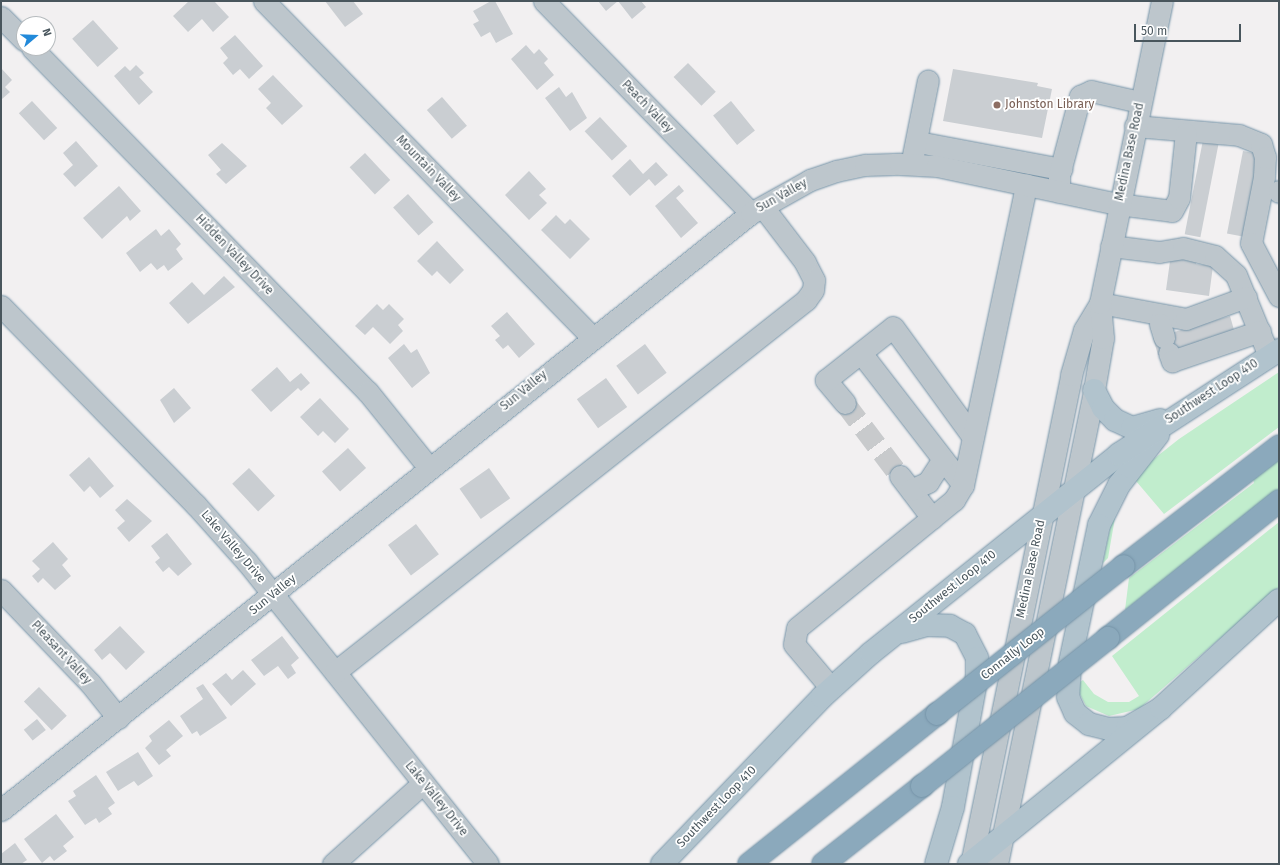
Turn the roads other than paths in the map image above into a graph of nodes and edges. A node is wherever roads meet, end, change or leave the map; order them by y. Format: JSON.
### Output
{"nodes":[{"id":1,"x":264,"y":1,"type":"edge"},
{"id":2,"x":544,"y":1,"type":"edge"},
{"id":3,"x":1162,"y":1,"type":"edge"},
{"id":4,"x":1,"y":17,"type":"edge"},
{"id":5,"x":16,"y":32,"type":"edge"},
{"id":6,"x":40,"y":56,"type":"edge"},
{"id":7,"x":928,"y":80,"type":"dead end"},
{"id":8,"x":1140,"y":102,"type":"junction"},
{"id":9,"x":1135,"y":126,"type":"junction"},
{"id":10,"x":1186,"y":133,"type":"junction"},
{"id":11,"x":918,"y":142,"type":"junction"},
{"id":12,"x":912,"y":165,"type":"junction"},
{"id":13,"x":1061,"y":169,"type":"junction"},
{"id":14,"x":1026,"y":185,"type":"junction"},
{"id":15,"x":1059,"y":192,"type":"junction"},
{"id":16,"x":1118,"y":204,"type":"junction"},
{"id":17,"x":757,"y":210,"type":"junction"},
{"id":18,"x":1111,"y":246,"type":"junction"},
{"id":19,"x":1279,"y":296,"type":"edge"},
{"id":20,"x":1246,"y":297,"type":"junction"},
{"id":21,"x":1100,"y":303,"type":"junction"},
{"id":22,"x":1,"y":306,"type":"edge"},
{"id":23,"x":1163,"y":315,"type":"junction"},
{"id":24,"x":1260,"y":331,"type":"junction"},
{"id":25,"x":592,"y":336,"type":"junction"},
{"id":26,"x":860,"y":353,"type":"junction"},
{"id":27,"x":1274,"y":353,"type":"edge"},
{"id":28,"x":1094,"y":390,"type":"junction"},
{"id":29,"x":845,"y":403,"type":"tunnel mouth"},
{"id":30,"x":1172,"y":417,"type":"junction"},
{"id":31,"x":974,"y":437,"type":"junction"},
{"id":32,"x":1279,"y":446,"type":"edge"},
{"id":33,"x":943,"y":459,"type":"junction"},
{"id":34,"x":429,"y":468,"type":"junction"},
{"id":35,"x":963,"y":485,"type":"junction"},
{"id":36,"x":1074,"y":490,"type":"junction"},
{"id":37,"x":1279,"y":501,"type":"edge"},
{"id":38,"x":1042,"y":515,"type":"junction"},
{"id":39,"x":932,"y":518,"type":"junction"},
{"id":40,"x":1,"y":590,"type":"edge"},
{"id":41,"x":274,"y":594,"type":"junction"},
{"id":42,"x":1279,"y":600,"type":"edge"},
{"id":43,"x":889,"y":638,"type":"junction"},
{"id":44,"x":335,"y":672,"type":"junction"},
{"id":45,"x":831,"y":688,"type":"junction"},
{"id":46,"x":1161,"y":708,"type":"junction"},
{"id":47,"x":118,"y":718,"type":"junction"},
{"id":48,"x":423,"y":783,"type":"junction"},
{"id":49,"x":1,"y":810,"type":"edge"},
{"id":50,"x":1004,"y":836,"type":"junction"},
{"id":51,"x":333,"y":864,"type":"edge"},
{"id":52,"x":488,"y":864,"type":"edge"},
{"id":53,"x":662,"y":864,"type":"edge"},
{"id":54,"x":748,"y":864,"type":"edge"},
{"id":55,"x":823,"y":864,"type":"edge"},
{"id":56,"x":936,"y":864,"type":"edge"},
{"id":57,"x":970,"y":864,"type":"edge"},
{"id":58,"x":997,"y":864,"type":"edge"}],
"edges":[{"from":1,"to":25,"type":"street","name":"Mountain Valley"},
{"from":2,"to":17,"type":"street","name":"Peach Valley"},
{"from":3,"to":8,"type":"street","name":"Medina Base Road"},
{"from":4,"to":5,"type":"street"},
{"from":6,"to":34,"type":"street","name":"Hidden Valley Drive"},
{"from":7,"to":11,"type":"street"},
{"from":8,"to":9,"type":"street","name":"Medina Base Road"},
{"from":8,"to":13,"type":"street"},
{"from":9,"to":10,"type":"street"},
{"from":9,"to":16,"type":"street","name":"Medina Base Road"},
{"from":10,"to":16,"type":"street","name":"Sun Valley"},
{"from":10,"to":19,"type":"street"},
{"from":11,"to":12,"type":"street"},
{"from":11,"to":13,"type":"street"},
{"from":12,"to":14,"type":"street","name":"Sun Valley"},
{"from":12,"to":17,"type":"street","name":"Sun Valley"},
{"from":13,"to":15,"type":"street"},
{"from":14,"to":15,"type":"street","name":"Sun Valley"},
{"from":14,"to":31,"type":"street"},
{"from":15,"to":16,"type":"street","name":"Sun Valley"},
{"from":16,"to":18,"type":"street","name":"Medina Base Road"},
{"from":17,"to":25,"type":"street","name":"Sun Valley"},
{"from":17,"to":44,"type":"street","name":"Peach Valley"},
{"from":18,"to":20,"type":"street"},
{"from":18,"to":21,"type":"street","name":"Medina Base Road"},
{"from":20,"to":23,"type":"street"},
{"from":20,"to":24,"type":"street"},
{"from":21,"to":23,"type":"street"},
{"from":21,"to":28,"type":"street","name":"Medina Base Road"},
{"from":21,"to":38,"type":"street","name":"Medina Base Road"},
{"from":22,"to":41,"type":"street","name":"Lake Valley Drive"},
{"from":23,"to":24,"type":"street"},
{"from":24,"to":27,"type":"street"},
{"from":25,"to":34,"type":"street","name":"Sun Valley"},
{"from":26,"to":29,"type":"street"},
{"from":26,"to":31,"type":"street"},
{"from":26,"to":33,"type":"street"},
{"from":27,"to":30,"type":"main road","name":"Southwest Loop 410"},
{"from":28,"to":30,"type":"main road"},
{"from":28,"to":36,"type":"street","name":"Medina Base Road"},
{"from":30,"to":36,"type":"main road","name":"Southwest Loop 410"},
{"from":30,"to":46,"type":"main road"},
{"from":31,"to":35,"type":"street"},
{"from":32,"to":54,"type":"highway","name":"Connally Loop","bridge":true},
{"from":33,"to":35,"type":"street"},
{"from":33,"to":39,"type":"street"},
{"from":34,"to":41,"type":"street","name":"Sun Valley"},
{"from":35,"to":39,"type":"street"},
{"from":36,"to":38,"type":"main road","name":"Southwest Loop 410"},
{"from":36,"to":50,"type":"street","name":"Medina Base Road"},
{"from":37,"to":55,"type":"highway","bridge":true},
{"from":38,"to":43,"type":"main road","name":"Southwest Loop 410"},
{"from":38,"to":57,"type":"street","name":"Medina Base Road"},
{"from":39,"to":45,"type":"street"},
{"from":40,"to":47,"type":"street","name":"Pleasant Valley"},
{"from":41,"to":44,"type":"street","name":"Lake Valley Drive"},
{"from":41,"to":47,"type":"street","name":"Sun Valley"},
{"from":42,"to":46,"type":"main road"},
{"from":43,"to":45,"type":"main road","name":"Southwest Loop 410"},
{"from":43,"to":56,"type":"main road"},
{"from":44,"to":48,"type":"street","name":"Lake Valley Drive"},
{"from":45,"to":53,"type":"main road","name":"Southwest Loop 410"},
{"from":46,"to":50,"type":"main road"},
{"from":47,"to":49,"type":"street","name":"Sun Valley"},
{"from":48,"to":51,"type":"street"},
{"from":48,"to":52,"type":"street","name":"Lake Valley Drive"},
{"from":50,"to":57,"type":"main road"},
{"from":50,"to":58,"type":"street","name":"Medina Base Road"}]}
